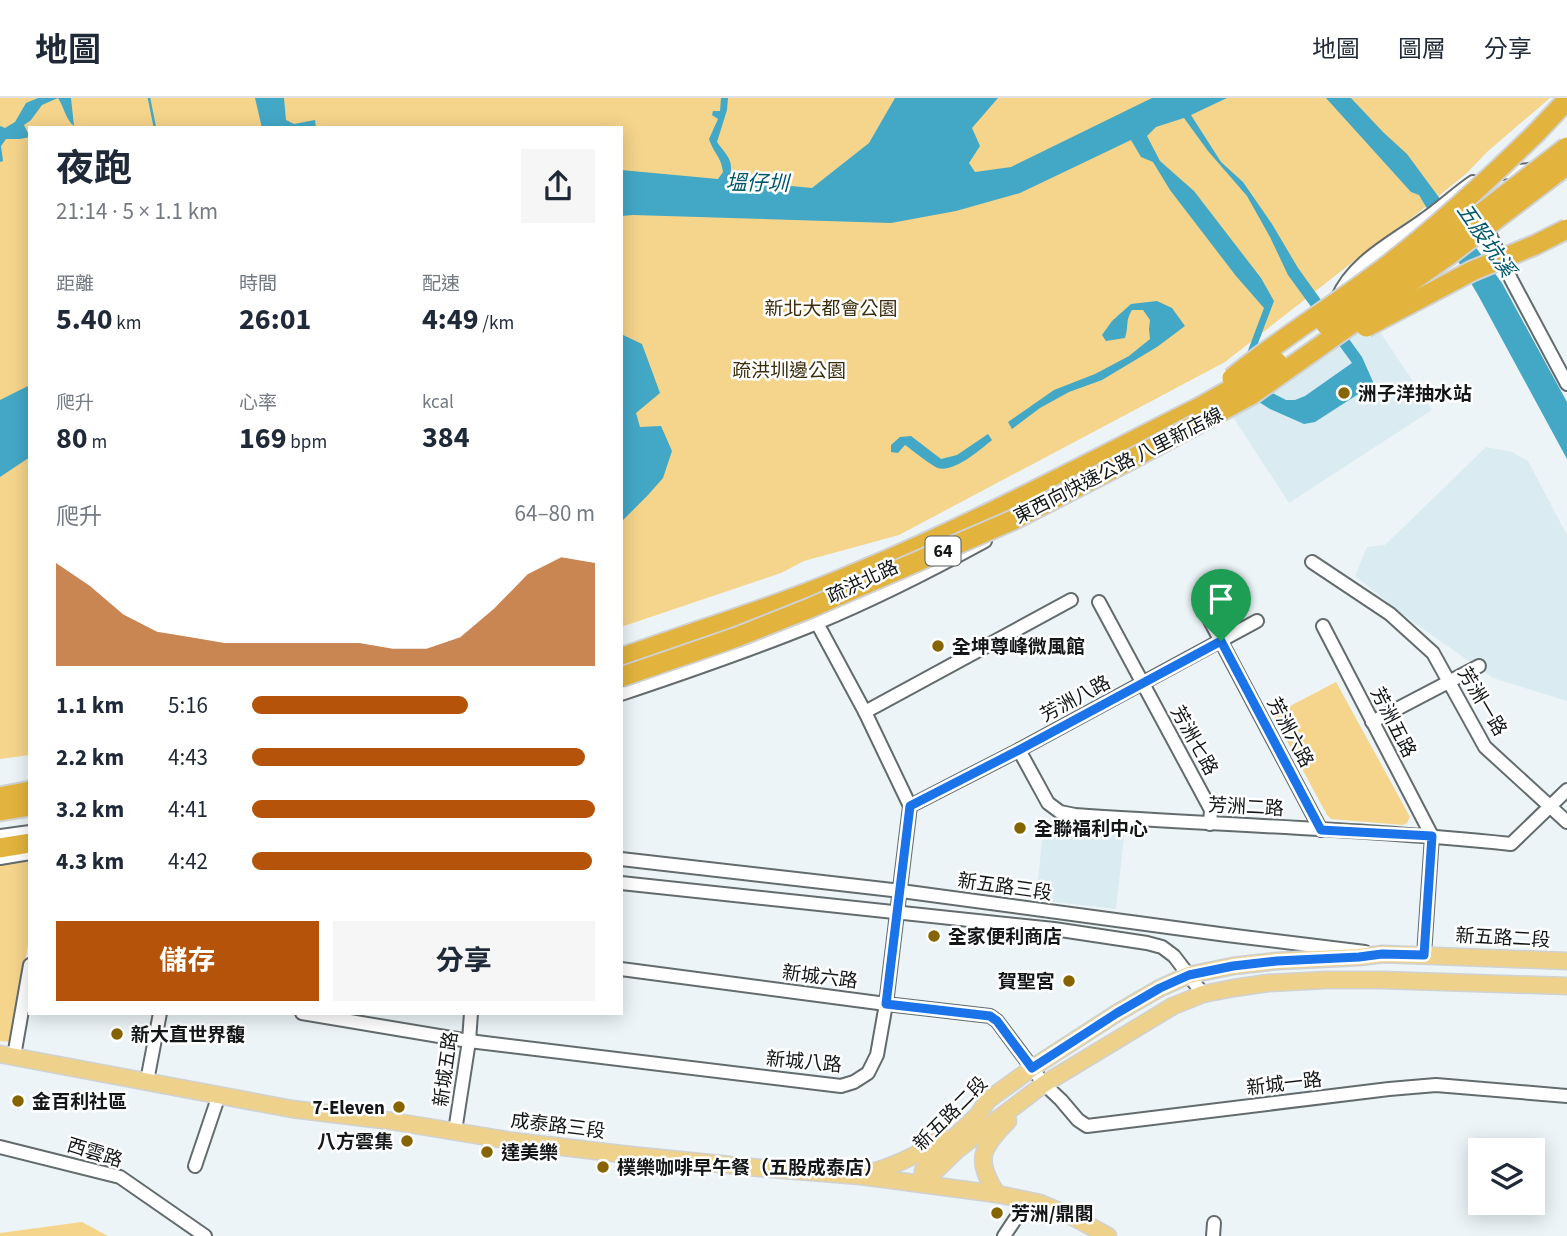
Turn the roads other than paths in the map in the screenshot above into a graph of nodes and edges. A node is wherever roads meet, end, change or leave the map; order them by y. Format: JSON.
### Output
{"nodes":[{"id":1,"x":1567,"y":100,"type":"edge"},
{"id":2,"x":1567,"y":108,"type":"edge"},
{"id":3,"x":1537,"y":132,"type":"junction"},
{"id":4,"x":1567,"y":147,"type":"edge"},
{"id":5,"x":1564,"y":163,"type":"edge"},
{"id":6,"x":1492,"y":174,"type":"junction"},
{"id":7,"x":1513,"y":200,"type":"junction"},
{"id":8,"x":1567,"y":229,"type":"edge"},
{"id":9,"x":1366,"y":261,"type":"junction"},
{"id":10,"x":1462,"y":279,"type":"dead end"},
{"id":11,"x":1387,"y":291,"type":"junction"},
{"id":12,"x":1339,"y":294,"type":"junction"},
{"id":13,"x":1355,"y":317,"type":"junction"},
{"id":14,"x":1320,"y":341,"type":"junction"},
{"id":15,"x":1567,"y":384,"type":"edge"},
{"id":16,"x":1251,"y":395,"type":"junction"},
{"id":17,"x":1200,"y":407,"type":"junction"},
{"id":18,"x":1311,"y":562,"type":"dead end"},
{"id":19,"x":1071,"y":600,"type":"dead end"},
{"id":20,"x":1098,"y":602,"type":"dead end"},
{"id":21,"x":1207,"y":615,"type":"dead end"},
{"id":22,"x":1257,"y":621,"type":"dead end"},
{"id":23,"x":817,"y":623,"type":"junction"},
{"id":24,"x":1323,"y":626,"type":"dead end"},
{"id":25,"x":1221,"y":641,"type":"junction"},
{"id":26,"x":623,"y":655,"type":"edge"},
{"id":27,"x":1479,"y":666,"type":"dead end"},
{"id":28,"x":623,"y":676,"type":"edge"},
{"id":29,"x":1450,"y":682,"type":"junction"},
{"id":30,"x":1142,"y":684,"type":"junction"},
{"id":31,"x":623,"y":693,"type":"edge"},
{"id":32,"x":865,"y":712,"type":"junction"},
{"id":33,"x":1373,"y":722,"type":"junction"},
{"id":34,"x":1019,"y":750,"type":"junction"},
{"id":35,"x":1567,"y":790,"type":"edge"},
{"id":36,"x":28,"y":791,"type":"edge"},
{"id":37,"x":0,"y":797,"type":"edge"},
{"id":38,"x":28,"y":799,"type":"edge"},
{"id":39,"x":0,"y":803,"type":"edge"},
{"id":40,"x":28,"y":806,"type":"edge"},
{"id":41,"x":910,"y":806,"type":"junction"},
{"id":42,"x":1551,"y":806,"type":"junction"},
{"id":43,"x":0,"y":811,"type":"edge"},
{"id":44,"x":28,"y":817,"type":"edge"},
{"id":45,"x":0,"y":821,"type":"edge"},
{"id":46,"x":1567,"y":822,"type":"edge"},
{"id":47,"x":1210,"y":824,"type":"junction"},
{"id":48,"x":1321,"y":830,"type":"junction"},
{"id":49,"x":28,"y":832,"type":"edge"},
{"id":50,"x":0,"y":836,"type":"edge"},
{"id":51,"x":1432,"y":836,"type":"junction"},
{"id":52,"x":28,"y":843,"type":"edge"},
{"id":53,"x":0,"y":848,"type":"edge"},
{"id":54,"x":28,"y":853,"type":"edge"},
{"id":55,"x":0,"y":858,"type":"edge"},
{"id":56,"x":623,"y":859,"type":"edge"},
{"id":57,"x":623,"y":883,"type":"edge"},
{"id":58,"x":901,"y":891,"type":"junction"},
{"id":59,"x":897,"y":913,"type":"junction"},
{"id":60,"x":1382,"y":954,"type":"junction"},
{"id":61,"x":1424,"y":955,"type":"junction"},
{"id":62,"x":1567,"y":961,"type":"edge"},
{"id":63,"x":623,"y":969,"type":"edge"},
{"id":64,"x":28,"y":973,"type":"edge"},
{"id":65,"x":1189,"y":975,"type":"junction"},
{"id":66,"x":1567,"y":986,"type":"edge"},
{"id":67,"x":1203,"y":994,"type":"junction"},
{"id":68,"x":886,"y":1004,"type":"junction"},
{"id":69,"x":160,"y":1015,"type":"edge"},
{"id":70,"x":314,"y":1015,"type":"edge"},
{"id":71,"x":471,"y":1015,"type":"edge"},
{"id":72,"x":469,"y":1041,"type":"junction"},
{"id":73,"x":7,"y":1055,"type":"edge"},
{"id":74,"x":1032,"y":1068,"type":"junction"},
{"id":75,"x":148,"y":1081,"type":"junction"},
{"id":76,"x":1044,"y":1084,"type":"junction"},
{"id":77,"x":219,"y":1095,"type":"junction"},
{"id":78,"x":1567,"y":1096,"type":"edge"},
{"id":79,"x":988,"y":1100,"type":"junction"},
{"id":80,"x":455,"y":1131,"type":"junction"},
{"id":81,"x":0,"y":1147,"type":"edge"},
{"id":82,"x":195,"y":1166,"type":"dead end"},
{"id":83,"x":861,"y":1175,"type":"junction"},
{"id":84,"x":922,"y":1184,"type":"junction"},
{"id":85,"x":997,"y":1194,"type":"junction"},
{"id":86,"x":1028,"y":1200,"type":"junction"},
{"id":87,"x":205,"y":1236,"type":"edge"},
{"id":88,"x":1004,"y":1236,"type":"edge"},
{"id":89,"x":1108,"y":1236,"type":"edge"}],
"edges":[{"from":1,"to":3,"type":"highway"},
{"from":2,"to":3,"type":"highway"},
{"from":3,"to":17,"type":"highway","bridge":true},
{"from":4,"to":17,"type":"highway","name":"東西向快速公路 八里新店線","number":"64","bridge":true},
{"from":5,"to":6,"type":"street"},
{"from":5,"to":7,"type":"street"},
{"from":5,"to":16,"type":"highway","name":"東西向快速公路 八里新店線","number":"64","bridge":true},
{"from":6,"to":7,"type":"street"},
{"from":6,"to":9,"type":"street"},
{"from":7,"to":15,"type":"street"},
{"from":8,"to":16,"type":"highway","bridge":true},
{"from":9,"to":11,"type":"street"},
{"from":9,"to":12,"type":"street"},
{"from":10,"to":11,"type":"street","name":"疏洪北路"},
{"from":11,"to":13,"type":"street","name":"疏洪北路"},
{"from":12,"to":13,"type":"street"},
{"from":12,"to":14,"type":"street"},
{"from":13,"to":14,"type":"street","name":"疏洪北路"},
{"from":14,"to":23,"type":"street","name":"疏洪北路"},
{"from":16,"to":28,"type":"highway","name":"東西向快速公路 八里新店線","number":"64","bridge":true},
{"from":17,"to":26,"type":"highway","name":"東西向快速公路 八里新店線","number":"64"},
{"from":18,"to":29,"type":"street","name":"芳洲一路"},
{"from":19,"to":32,"type":"street"},
{"from":20,"to":30,"type":"street","name":"芳洲七路"},
{"from":21,"to":25,"type":"street","name":"芳洲六路"},
{"from":22,"to":25,"type":"street","name":"芳洲八路"},
{"from":23,"to":31,"type":"street","name":"疏洪北路"},
{"from":23,"to":32,"type":"street"},
{"from":24,"to":33,"type":"street","name":"芳洲五路"},
{"from":25,"to":30,"type":"street","name":"芳洲八路"},
{"from":25,"to":48,"type":"street","name":"芳洲六路"},
{"from":27,"to":29,"type":"street"},
{"from":29,"to":33,"type":"street"},
{"from":29,"to":42,"type":"street","name":"芳洲一路"},
{"from":30,"to":34,"type":"street","name":"芳洲八路"},
{"from":30,"to":47,"type":"street","name":"芳洲七路"},
{"from":32,"to":41,"type":"street"},
{"from":33,"to":51,"type":"street","name":"芳洲五路"},
{"from":34,"to":41,"type":"street","name":"芳洲八路"},
{"from":34,"to":47,"type":"street","name":"芳洲二路"},
{"from":35,"to":42,"type":"street","name":"芳洲二路"},
{"from":36,"to":37,"type":"highway"},
{"from":38,"to":39,"type":"street"},
{"from":40,"to":43,"type":"highway"},
{"from":41,"to":58,"type":"street","name":"新城八路"},
{"from":42,"to":46,"type":"street","name":"芳洲一路"},
{"from":42,"to":51,"type":"street","name":"芳洲二路"},
{"from":44,"to":45,"type":"highway"},
{"from":47,"to":48,"type":"street","name":"芳洲二路"},
{"from":48,"to":51,"type":"street","name":"芳洲二路"},
{"from":49,"to":50,"type":"street"},
{"from":51,"to":61,"type":"street"},
{"from":52,"to":53,"type":"highway"},
{"from":54,"to":55,"type":"street"},
{"from":56,"to":58,"type":"street","name":"新五路三段"},
{"from":57,"to":59,"type":"street","name":"新五路三段"},
{"from":58,"to":59,"type":"street","name":"新城八路"},
{"from":58,"to":60,"type":"street","name":"新五路三段"},
{"from":59,"to":65,"type":"street","name":"新五路三段"},
{"from":59,"to":68,"type":"street","name":"新城八路"},
{"from":60,"to":61,"type":"main road","name":"新五路二段"},
{"from":60,"to":65,"type":"main road","name":"新五路二段"},
{"from":61,"to":62,"type":"main road","name":"新五路二段"},
{"from":63,"to":68,"type":"street","name":"新城六路"},
{"from":64,"to":73,"type":"street"},
{"from":65,"to":67,"type":"street","name":"新五路三段"},
{"from":65,"to":74,"type":"main road","name":"新五路二段"},
{"from":66,"to":67,"type":"main road","name":"新五路二段"},
{"from":67,"to":76,"type":"main road","name":"新五路二段"},
{"from":68,"to":72,"type":"street","name":"新城八路"},
{"from":68,"to":74,"type":"street","name":"新城六路"},
{"from":69,"to":75,"type":"street"},
{"from":70,"to":72,"type":"street","name":"新城八路"},
{"from":71,"to":72,"type":"street","name":"新城五路"},
{"from":72,"to":80,"type":"street","name":"新城五路"},
{"from":73,"to":75,"type":"main road","name":"成泰路三段"},
{"from":74,"to":76,"type":"street","name":"新城一路"},
{"from":74,"to":79,"type":"main road","name":"新五路二段"},
{"from":75,"to":77,"type":"main road","name":"成泰路三段"},
{"from":76,"to":78,"type":"street","name":"新城一路"},
{"from":76,"to":84,"type":"main road","name":"新五路二段"},
{"from":76,"to":85,"type":"main road"},
{"from":77,"to":80,"type":"main road","name":"成泰路三段"},
{"from":77,"to":82,"type":"street"},
{"from":79,"to":83,"type":"main road"},
{"from":79,"to":84,"type":"main road","name":"新五路二段"},
{"from":80,"to":83,"type":"main road","name":"成泰路三段"},
{"from":81,"to":87,"type":"street","name":"西雲路"},
{"from":83,"to":84,"type":"main road","name":"成泰路三段"},
{"from":84,"to":85,"type":"main road","name":"成泰路三段"},
{"from":85,"to":86,"type":"main road","name":"成泰路三段"},
{"from":86,"to":88,"type":"street"},
{"from":86,"to":89,"type":"main road","name":"成泰路三段"}]}
